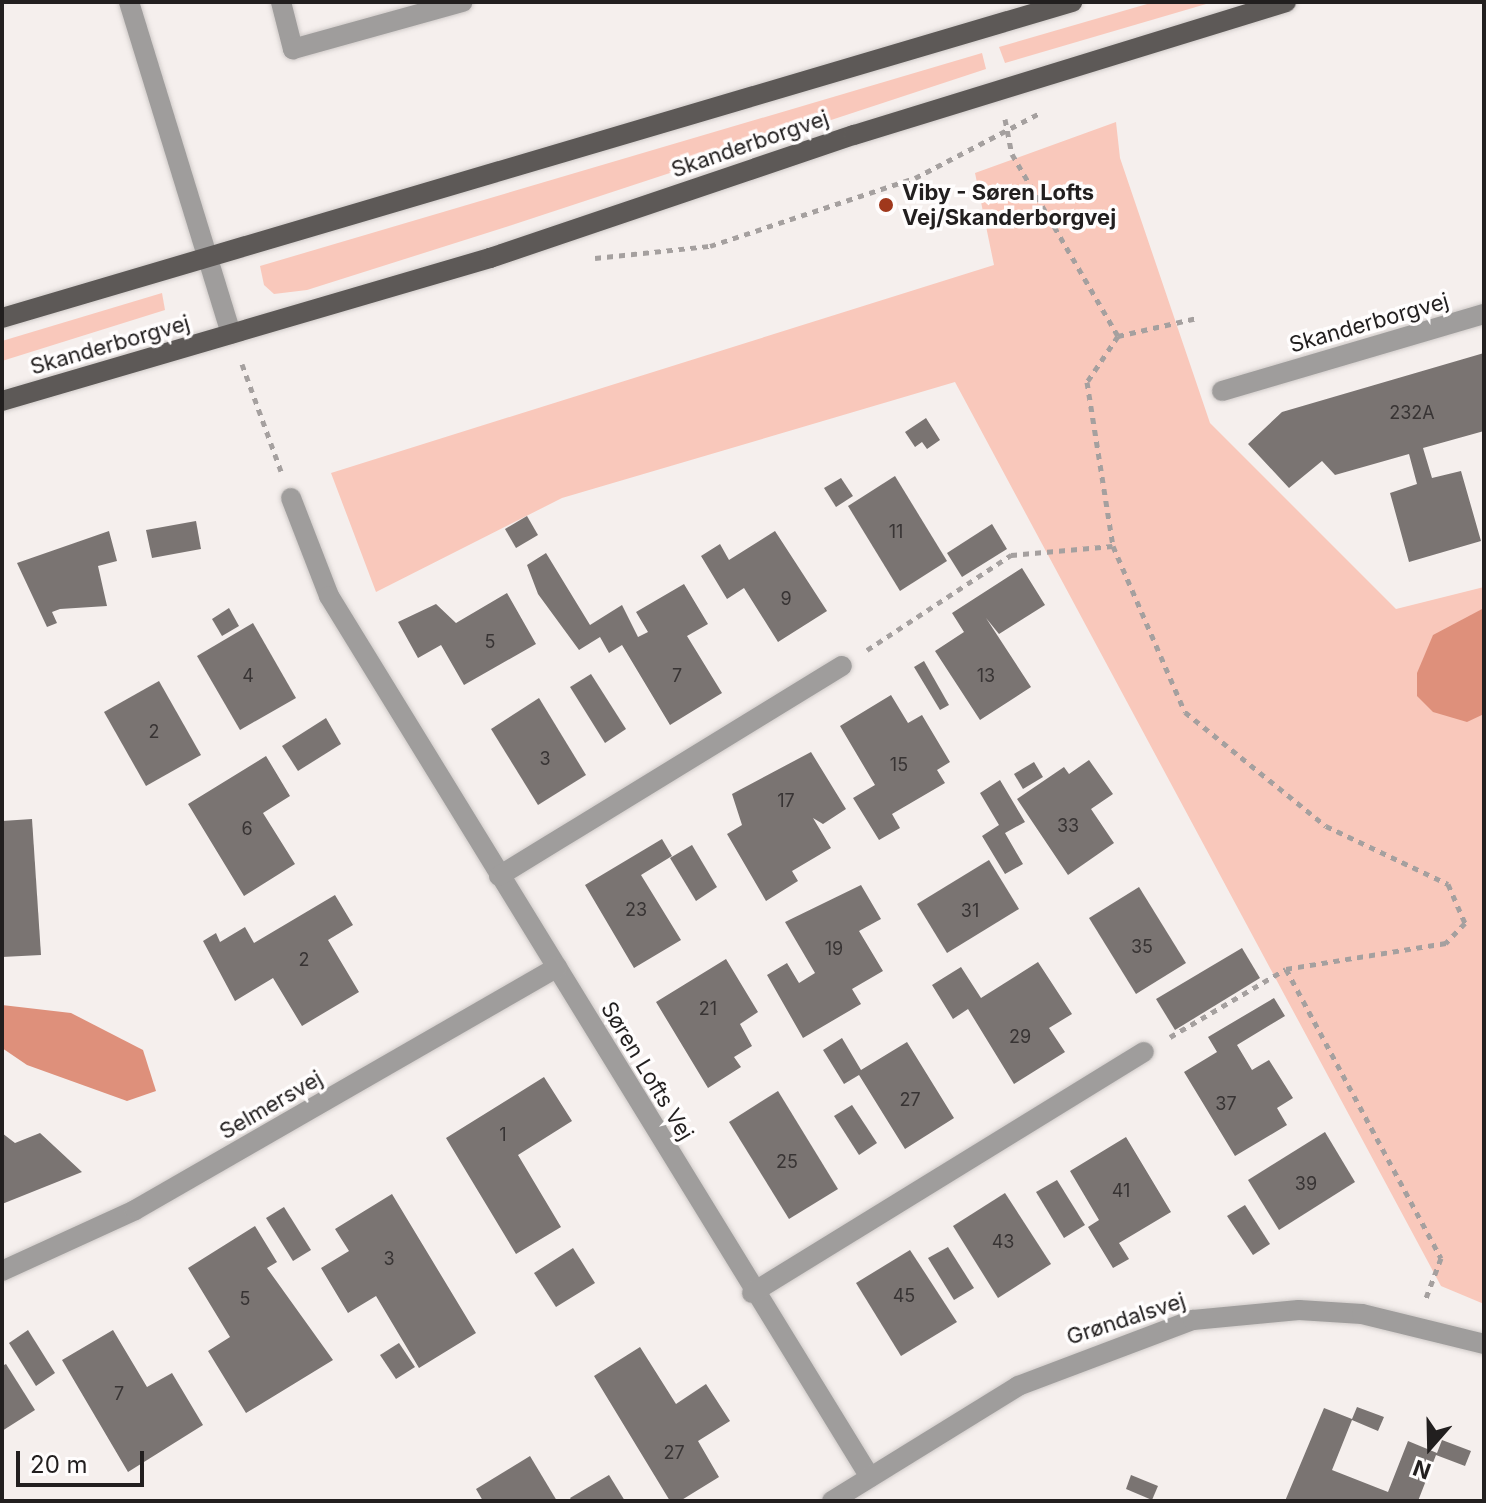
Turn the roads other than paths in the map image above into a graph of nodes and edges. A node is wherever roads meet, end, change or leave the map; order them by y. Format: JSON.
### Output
{"nodes":[{"id":1,"x":129,"y":2,"type":"edge"},
{"id":2,"x":281,"y":2,"type":"edge"},
{"id":3,"x":463,"y":2,"type":"edge"},
{"id":4,"x":1072,"y":2,"type":"edge"},
{"id":5,"x":1286,"y":2,"type":"edge"},
{"id":6,"x":204,"y":257,"type":"junction"},
{"id":7,"x":1484,"y":314,"type":"edge"},
{"id":8,"x":2,"y":318,"type":"edge"},
{"id":9,"x":231,"y":334,"type":"junction"},
{"id":10,"x":1222,"y":391,"type":"dead end"},
{"id":11,"x":2,"y":401,"type":"edge"},
{"id":12,"x":291,"y":498,"type":"road end"},
{"id":13,"x":842,"y":666,"type":"road end"},
{"id":14,"x":499,"y":876,"type":"junction"},
{"id":15,"x":557,"y":967,"type":"junction"},
{"id":16,"x":1144,"y":1052,"type":"road end"},
{"id":17,"x":2,"y":1271,"type":"edge"},
{"id":18,"x":752,"y":1293,"type":"junction"},
{"id":19,"x":1484,"y":1344,"type":"edge"},
{"id":20,"x":867,"y":1488,"type":"edge"},
{"id":21,"x":832,"y":1501,"type":"edge"}],
"edges":[{"from":1,"to":6,"type":"street"},
{"from":2,"to":3,"type":"street"},
{"from":4,"to":6,"type":"main road","name":"Skanderborgvej"},
{"from":5,"to":9,"type":"main road","name":"Skanderborgvej"},
{"from":6,"to":8,"type":"main road","name":"Skanderborgvej"},
{"from":6,"to":9,"type":"street"},
{"from":7,"to":10,"type":"street","name":"Skanderborgvej"},
{"from":9,"to":11,"type":"main road","name":"Skanderborgvej"},
{"from":12,"to":14,"type":"street","name":"Søren Lofts Vej"},
{"from":13,"to":14,"type":"street"},
{"from":14,"to":15,"type":"street","name":"Søren Lofts Vej"},
{"from":15,"to":17,"type":"street","name":"Selmersvej"},
{"from":15,"to":18,"type":"street","name":"Søren Lofts Vej"},
{"from":16,"to":18,"type":"street"},
{"from":18,"to":20,"type":"street","name":"Søren Lofts Vej"},
{"from":19,"to":20,"type":"street","name":"Grøndalsvej"},
{"from":20,"to":21,"type":"street","name":"Grøndalsvej"}]}
